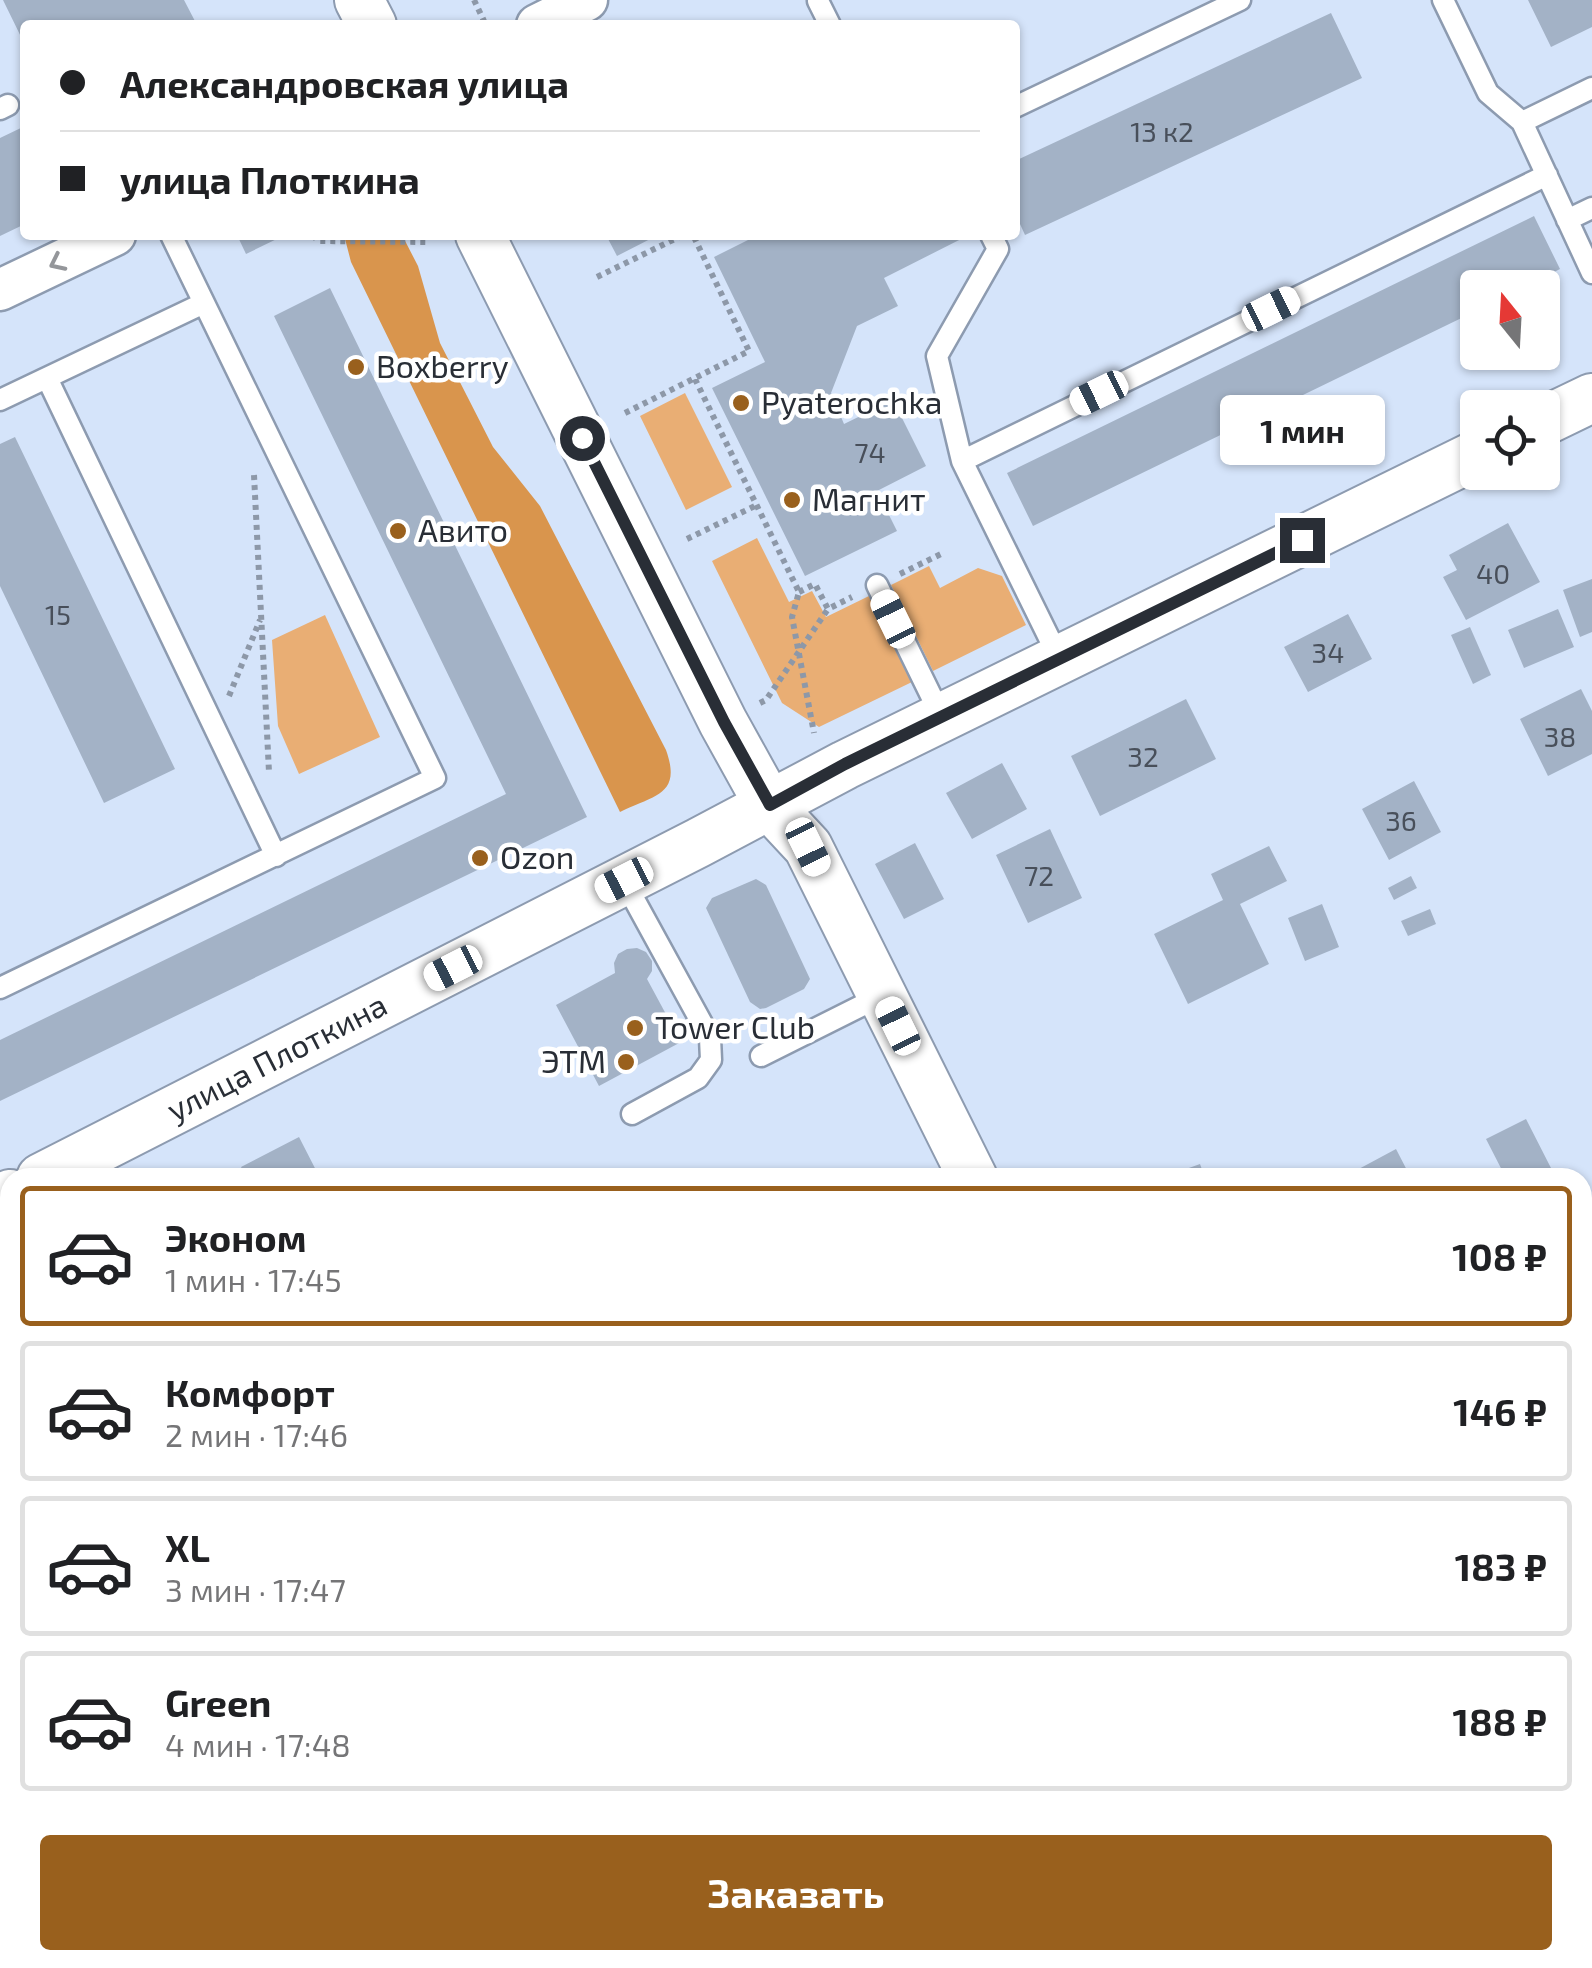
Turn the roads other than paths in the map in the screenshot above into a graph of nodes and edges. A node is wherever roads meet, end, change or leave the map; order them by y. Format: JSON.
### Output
{"nodes":[{"id":1,"x":588,"y":0,"type":"edge"},
{"id":2,"x":1240,"y":0,"type":"edge"},
{"id":3,"x":1444,"y":0,"type":"edge"},
{"id":4,"x":547,"y":20,"type":"edge"},
{"id":5,"x":1592,"y":88,"type":"edge"},
{"id":6,"x":1020,"y":105,"type":"edge"},
{"id":7,"x":1522,"y":122,"type":"junction"},
{"id":8,"x":1546,"y":175,"type":"junction"},
{"id":9,"x":1592,"y":208,"type":"edge"},
{"id":10,"x":1568,"y":220,"type":"junction"},
{"id":11,"x":105,"y":240,"type":"edge"},
{"id":12,"x":173,"y":240,"type":"edge"},
{"id":13,"x":483,"y":240,"type":"edge"},
{"id":14,"x":994,"y":240,"type":"edge"},
{"id":15,"x":1592,"y":273,"type":"edge"},
{"id":16,"x":0,"y":290,"type":"edge"},
{"id":17,"x":204,"y":303,"type":"junction"},
{"id":18,"x":47,"y":378,"type":"junction"},
{"id":19,"x":1592,"y":398,"type":"edge"},
{"id":20,"x":0,"y":400,"type":"edge"},
{"id":21,"x":1560,"y":413,"type":"edge"},
{"id":22,"x":962,"y":460,"type":"junction"},
{"id":23,"x":1460,"y":463,"type":"edge"},
{"id":24,"x":877,"y":585,"type":"dead end"},
{"id":25,"x":1060,"y":660,"type":"junction"},
{"id":26,"x":942,"y":718,"type":"junction"},
{"id":27,"x":770,"y":805,"type":"junction"},
{"id":28,"x":276,"y":856,"type":"junction"},
{"id":29,"x":624,"y":880,"type":"junction"},
{"id":30,"x":0,"y":988,"type":"edge"},
{"id":31,"x":883,"y":996,"type":"junction"},
{"id":32,"x":761,"y":1056,"type":"dead end"},
{"id":33,"x":632,"y":1114,"type":"dead end"},
{"id":34,"x":62,"y":1168,"type":"edge"},
{"id":35,"x":968,"y":1168,"type":"edge"}],
"edges":[{"from":1,"to":4,"type":"street"},
{"from":2,"to":6,"type":"lane"},
{"from":3,"to":7,"type":"lane"},
{"from":5,"to":7,"type":"lane"},
{"from":7,"to":8,"type":"lane"},
{"from":8,"to":10,"type":"lane"},
{"from":8,"to":22,"type":"lane"},
{"from":9,"to":10,"type":"lane"},
{"from":10,"to":15,"type":"lane"},
{"from":11,"to":16,"type":"street","one_way":true},
{"from":12,"to":17,"type":"lane"},
{"from":13,"to":27,"type":"street"},
{"from":14,"to":22,"type":"lane"},
{"from":17,"to":18,"type":"lane"},
{"from":17,"to":28,"type":"lane"},
{"from":18,"to":20,"type":"lane"},
{"from":18,"to":28,"type":"lane"},
{"from":19,"to":21,"type":"street"},
{"from":22,"to":25,"type":"lane"},
{"from":23,"to":25,"type":"street","name":"улица Плоткина"},
{"from":24,"to":26,"type":"lane"},
{"from":25,"to":26,"type":"street","name":"улица Плоткина"},
{"from":26,"to":27,"type":"street","name":"улица Плоткина"},
{"from":27,"to":29,"type":"street","name":"улица Плоткина"},
{"from":27,"to":31,"type":"street"},
{"from":28,"to":30,"type":"lane"},
{"from":29,"to":33,"type":"lane"},
{"from":29,"to":34,"type":"street","name":"улица Плоткина"},
{"from":31,"to":32,"type":"lane"},
{"from":31,"to":35,"type":"street"}]}
